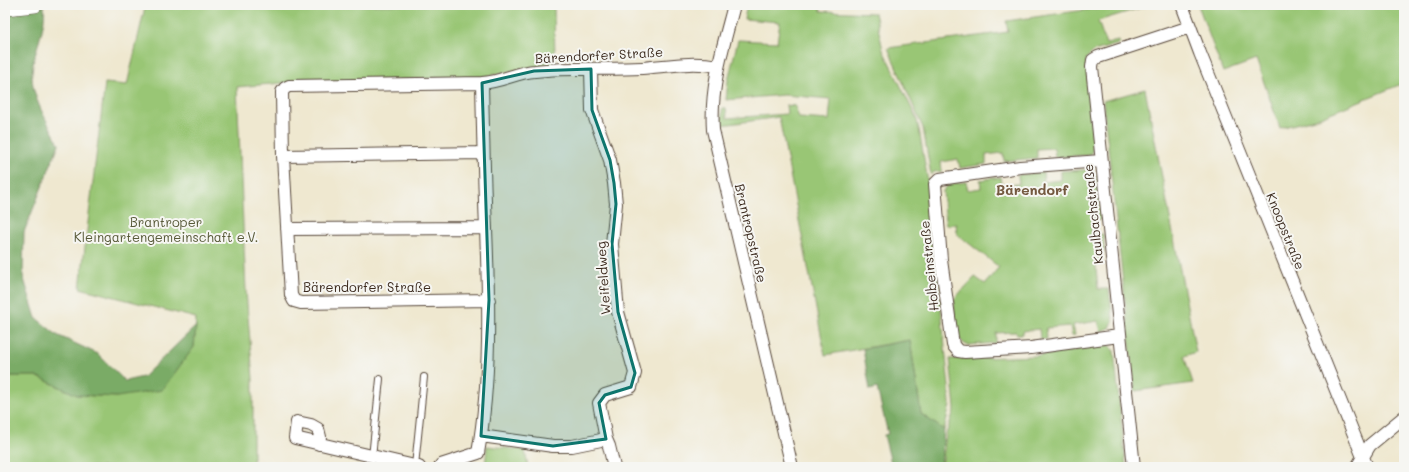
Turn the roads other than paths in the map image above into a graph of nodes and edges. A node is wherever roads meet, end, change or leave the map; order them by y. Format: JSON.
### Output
{"nodes":[{"id":1,"x":35,"y":5,"type":"edge"},
{"id":2,"x":734,"y":5,"type":"edge"},
{"id":3,"x":1182,"y":5,"type":"edge"},
{"id":4,"x":5,"y":8,"type":"edge"},
{"id":5,"x":1190,"y":27,"type":"junction"},
{"id":6,"x":718,"y":66,"type":"junction"},
{"id":7,"x":591,"y":69,"type":"junction"},
{"id":8,"x":482,"y":83,"type":"junction"},
{"id":9,"x":483,"y":154,"type":"junction"},
{"id":10,"x":283,"y":156,"type":"junction"},
{"id":11,"x":1101,"y":162,"type":"junction"},
{"id":12,"x":486,"y":228,"type":"junction"},
{"id":13,"x":287,"y":229,"type":"junction"},
{"id":14,"x":489,"y":300,"type":"junction"},
{"id":15,"x":1119,"y":336,"type":"junction"},
{"id":16,"x":424,"y":377,"type":"dead end"},
{"id":17,"x":380,"y":379,"type":"dead end"},
{"id":18,"x":1404,"y":417,"type":"edge"},
{"id":19,"x":481,"y":436,"type":"junction"},
{"id":20,"x":606,"y":439,"type":"junction"},
{"id":21,"x":319,"y":444,"type":"dead end"},
{"id":22,"x":478,"y":453,"type":"junction"},
{"id":23,"x":372,"y":457,"type":"junction"},
{"id":24,"x":1362,"y":464,"type":"edge"},
{"id":25,"x":417,"y":467,"type":"edge"},
{"id":26,"x":440,"y":467,"type":"edge"},
{"id":27,"x":473,"y":467,"type":"edge"},
{"id":28,"x":614,"y":467,"type":"edge"},
{"id":29,"x":792,"y":467,"type":"edge"},
{"id":30,"x":1134,"y":467,"type":"edge"}],
"edges":[{"from":1,"to":4,"type":"street"},
{"from":2,"to":6,"type":"street","name":"Brantropstraße"},
{"from":3,"to":5,"type":"street","name":"Knoopstraße"},
{"from":5,"to":11,"type":"street","name":"Kaulbachstraße"},
{"from":5,"to":24,"type":"street","name":"Knoopstraße"},
{"from":6,"to":7,"type":"street","name":"Bärendorfer Straße"},
{"from":6,"to":29,"type":"street","name":"Brantropstraße"},
{"from":7,"to":8,"type":"street","name":"Bärendorfer Straße"},
{"from":7,"to":20,"type":"street","name":"Weifeldweg"},
{"from":8,"to":9,"type":"street"},
{"from":8,"to":10,"type":"street","name":"Bärendorfer Straße"},
{"from":9,"to":10,"type":"street"},
{"from":9,"to":12,"type":"street"},
{"from":10,"to":13,"type":"street","name":"Bärendorfer Straße"},
{"from":11,"to":15,"type":"street","name":"Kaulbachstraße"},
{"from":11,"to":15,"type":"street","name":"Holbeinstraße"},
{"from":12,"to":13,"type":"street"},
{"from":12,"to":14,"type":"street"},
{"from":13,"to":14,"type":"street","name":"Bärendorfer Straße"},
{"from":14,"to":19,"type":"street"},
{"from":15,"to":30,"type":"street","name":"Kaulbachstraße"},
{"from":16,"to":25,"type":"lane"},
{"from":17,"to":23,"type":"lane"},
{"from":18,"to":24,"type":"street"},
{"from":19,"to":20,"type":"street"},
{"from":19,"to":22,"type":"street"},
{"from":20,"to":28,"type":"street","name":"Weifeldweg"},
{"from":21,"to":23,"type":"street"},
{"from":22,"to":26,"type":"street"},
{"from":22,"to":27,"type":"street"},
{"from":23,"to":25,"type":"street"}]}
